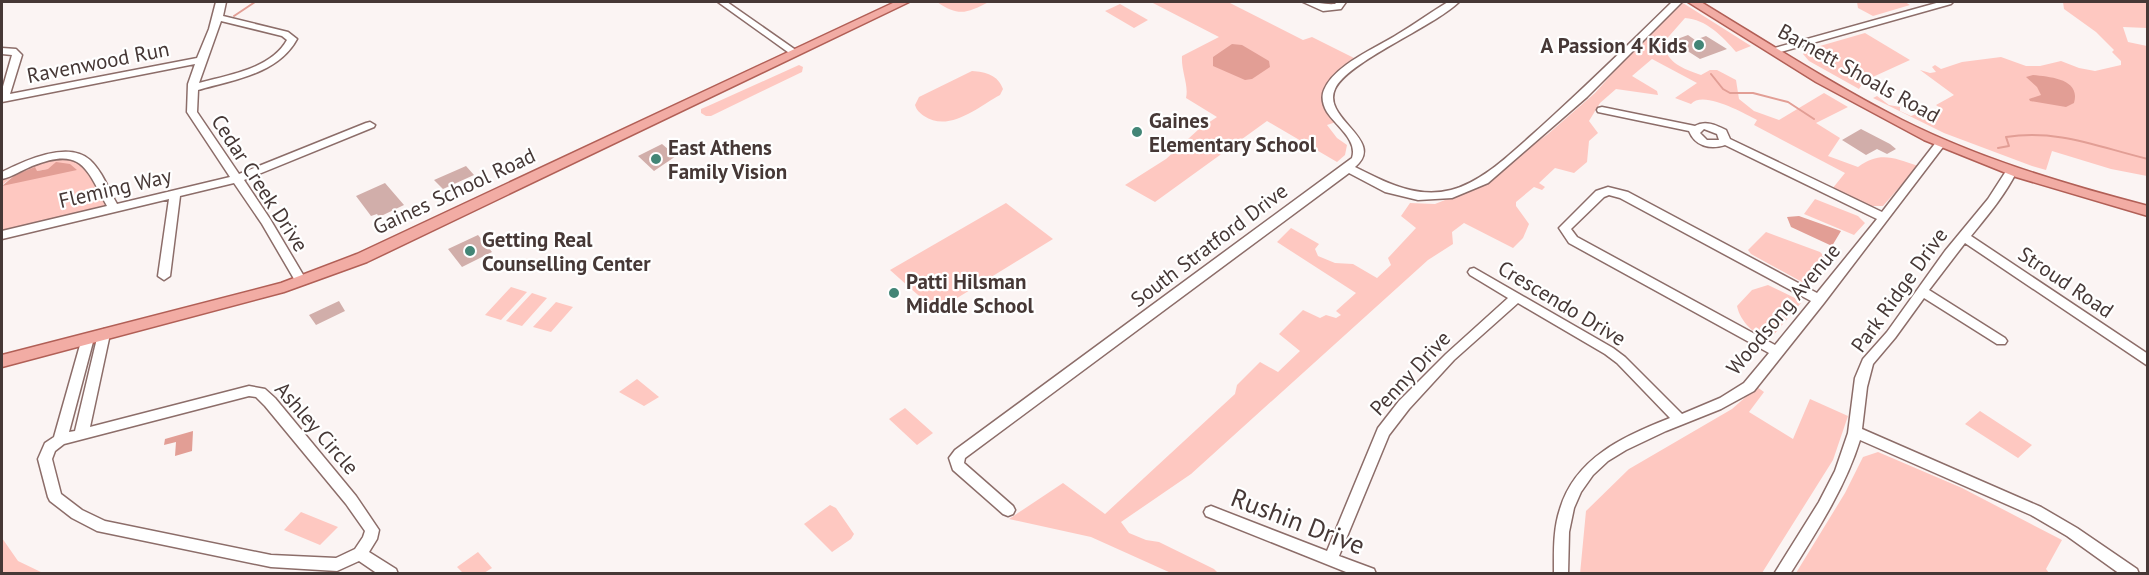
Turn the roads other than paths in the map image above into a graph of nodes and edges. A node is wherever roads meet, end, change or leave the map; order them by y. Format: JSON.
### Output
{"nodes":[{"id":1,"x":221,"y":2,"type":"edge"},
{"id":2,"x":722,"y":2,"type":"edge"},
{"id":3,"x":903,"y":2,"type":"edge"},
{"id":4,"x":1308,"y":2,"type":"edge"},
{"id":5,"x":1341,"y":2,"type":"edge"},
{"id":6,"x":1454,"y":2,"type":"edge"},
{"id":7,"x":1677,"y":2,"type":"edge"},
{"id":8,"x":1694,"y":2,"type":"edge"},
{"id":9,"x":1948,"y":2,"type":"edge"},
{"id":10,"x":219,"y":18,"type":"junction"},
{"id":11,"x":2,"y":51,"type":"edge"},
{"id":12,"x":1774,"y":51,"type":"junction"},
{"id":13,"x":795,"y":53,"type":"junction"},
{"id":14,"x":202,"y":60,"type":"junction"},
{"id":15,"x":193,"y":88,"type":"junction"},
{"id":16,"x":3,"y":98,"type":"edge"},
{"id":17,"x":1602,"y":110,"type":"dead end"},
{"id":18,"x":370,"y":124,"type":"dead end"},
{"id":19,"x":1695,"y":129,"type":"junction"},
{"id":20,"x":1725,"y":141,"type":"junction"},
{"id":21,"x":1941,"y":143,"type":"junction"},
{"id":22,"x":1348,"y":168,"type":"junction"},
{"id":23,"x":2012,"y":171,"type":"junction"},
{"id":24,"x":2,"y":177,"type":"edge"},
{"id":25,"x":237,"y":179,"type":"junction"},
{"id":26,"x":175,"y":194,"type":"junction"},
{"id":27,"x":114,"y":208,"type":"junction"},
{"id":28,"x":2148,"y":211,"type":"edge"},
{"id":29,"x":1884,"y":218,"type":"junction"},
{"id":30,"x":2,"y":235,"type":"edge"},
{"id":31,"x":1963,"y":236,"type":"junction"},
{"id":32,"x":1473,"y":272,"type":"dead end"},
{"id":33,"x":164,"y":276,"type":"dead end"},
{"id":34,"x":301,"y":281,"type":"junction"},
{"id":35,"x":1923,"y":292,"type":"junction"},
{"id":36,"x":1517,"y":297,"type":"junction"},
{"id":37,"x":1820,"y":300,"type":"junction"},
{"id":38,"x":104,"y":334,"type":"junction"},
{"id":39,"x":88,"y":338,"type":"junction"},
{"id":40,"x":2001,"y":341,"type":"dead end"},
{"id":41,"x":1777,"y":352,"type":"junction"},
{"id":42,"x":2,"y":361,"type":"edge"},
{"id":43,"x":2148,"y":361,"type":"edge"},
{"id":44,"x":1680,"y":420,"type":"junction"},
{"id":45,"x":1855,"y":432,"type":"junction"},
{"id":46,"x":81,"y":435,"type":"junction"},
{"id":47,"x":60,"y":440,"type":"junction"},
{"id":48,"x":1008,"y":510,"type":"dead end"},
{"id":49,"x":1210,"y":512,"type":"dead end"},
{"id":50,"x":360,"y":554,"type":"junction"},
{"id":51,"x":1330,"y":560,"type":"junction"},
{"id":52,"x":392,"y":573,"type":"edge"},
{"id":53,"x":1369,"y":573,"type":"edge"},
{"id":54,"x":1561,"y":573,"type":"edge"},
{"id":55,"x":1781,"y":573,"type":"edge"},
{"id":56,"x":2132,"y":573,"type":"edge"}],
"edges":[{"from":1,"to":10,"type":"street","name":"Cedar Creek Drive"},
{"from":2,"to":13,"type":"street"},
{"from":3,"to":13,"type":"main road","name":"Gaines School Road"},
{"from":4,"to":5,"type":"street"},
{"from":6,"to":22,"type":"street"},
{"from":7,"to":22,"type":"street"},
{"from":8,"to":12,"type":"main road","name":"Barnett Shoals Road"},
{"from":9,"to":12,"type":"street"},
{"from":10,"to":14,"type":"street","name":"Cedar Creek Drive"},
{"from":10,"to":15,"type":"street"},
{"from":11,"to":16,"type":"street"},
{"from":12,"to":21,"type":"main road","name":"Barnett Shoals Road"},
{"from":13,"to":34,"type":"main road","name":"Gaines School Road"},
{"from":14,"to":15,"type":"street","name":"Cedar Creek Drive"},
{"from":14,"to":16,"type":"street","name":"Ravenwood Run"},
{"from":15,"to":25,"type":"street","name":"Cedar Creek Drive"},
{"from":17,"to":19,"type":"street"},
{"from":18,"to":25,"type":"street","name":"Fleming Way"},
{"from":19,"to":20,"type":"street"},
{"from":19,"to":20,"type":"street"},
{"from":20,"to":29,"type":"street"},
{"from":21,"to":23,"type":"main road","name":"Barnett Shoals Road"},
{"from":21,"to":29,"type":"street","name":"Woodsong Avenue"},
{"from":22,"to":48,"type":"street","name":"South Stratford Drive"},
{"from":23,"to":28,"type":"main road","name":"Barnett Shoals Road"},
{"from":23,"to":31,"type":"street","name":"Park Ridge Drive"},
{"from":24,"to":27,"type":"street"},
{"from":25,"to":26,"type":"street","name":"Fleming Way"},
{"from":25,"to":34,"type":"street","name":"Cedar Creek Drive"},
{"from":26,"to":27,"type":"street","name":"Fleming Way"},
{"from":26,"to":33,"type":"street"},
{"from":27,"to":30,"type":"street","name":"Fleming Way"},
{"from":29,"to":37,"type":"street","name":"Woodsong Avenue"},
{"from":31,"to":35,"type":"street","name":"Park Ridge Drive"},
{"from":31,"to":43,"type":"street","name":"Stroud Road"},
{"from":32,"to":36,"type":"street","name":"Crescendo Drive"},
{"from":34,"to":38,"type":"main road","name":"Gaines School Road"},
{"from":35,"to":40,"type":"street"},
{"from":35,"to":45,"type":"street","name":"Park Ridge Drive"},
{"from":36,"to":44,"type":"street","name":"Crescendo Drive"},
{"from":36,"to":51,"type":"street","name":"Penny Drive"},
{"from":37,"to":41,"type":"street","name":"Woodsong Avenue"},
{"from":37,"to":41,"type":"street"},
{"from":38,"to":39,"type":"main road","name":"Gaines School Road"},
{"from":38,"to":46,"type":"street"},
{"from":39,"to":42,"type":"main road","name":"Gaines School Road"},
{"from":39,"to":47,"type":"street"},
{"from":41,"to":44,"type":"street","name":"Woodsong Avenue"},
{"from":44,"to":54,"type":"street","name":"Woodsong Avenue"},
{"from":45,"to":55,"type":"street","name":"Park Ridge Drive"},
{"from":45,"to":56,"type":"street"},
{"from":46,"to":47,"type":"street","name":"Ashley Circle"},
{"from":46,"to":50,"type":"street","name":"Ashley Circle"},
{"from":47,"to":50,"type":"street"},
{"from":49,"to":51,"type":"street","name":"Rushin Drive"},
{"from":50,"to":52,"type":"street"},
{"from":51,"to":53,"type":"street","name":"Rushin Drive"}]}
